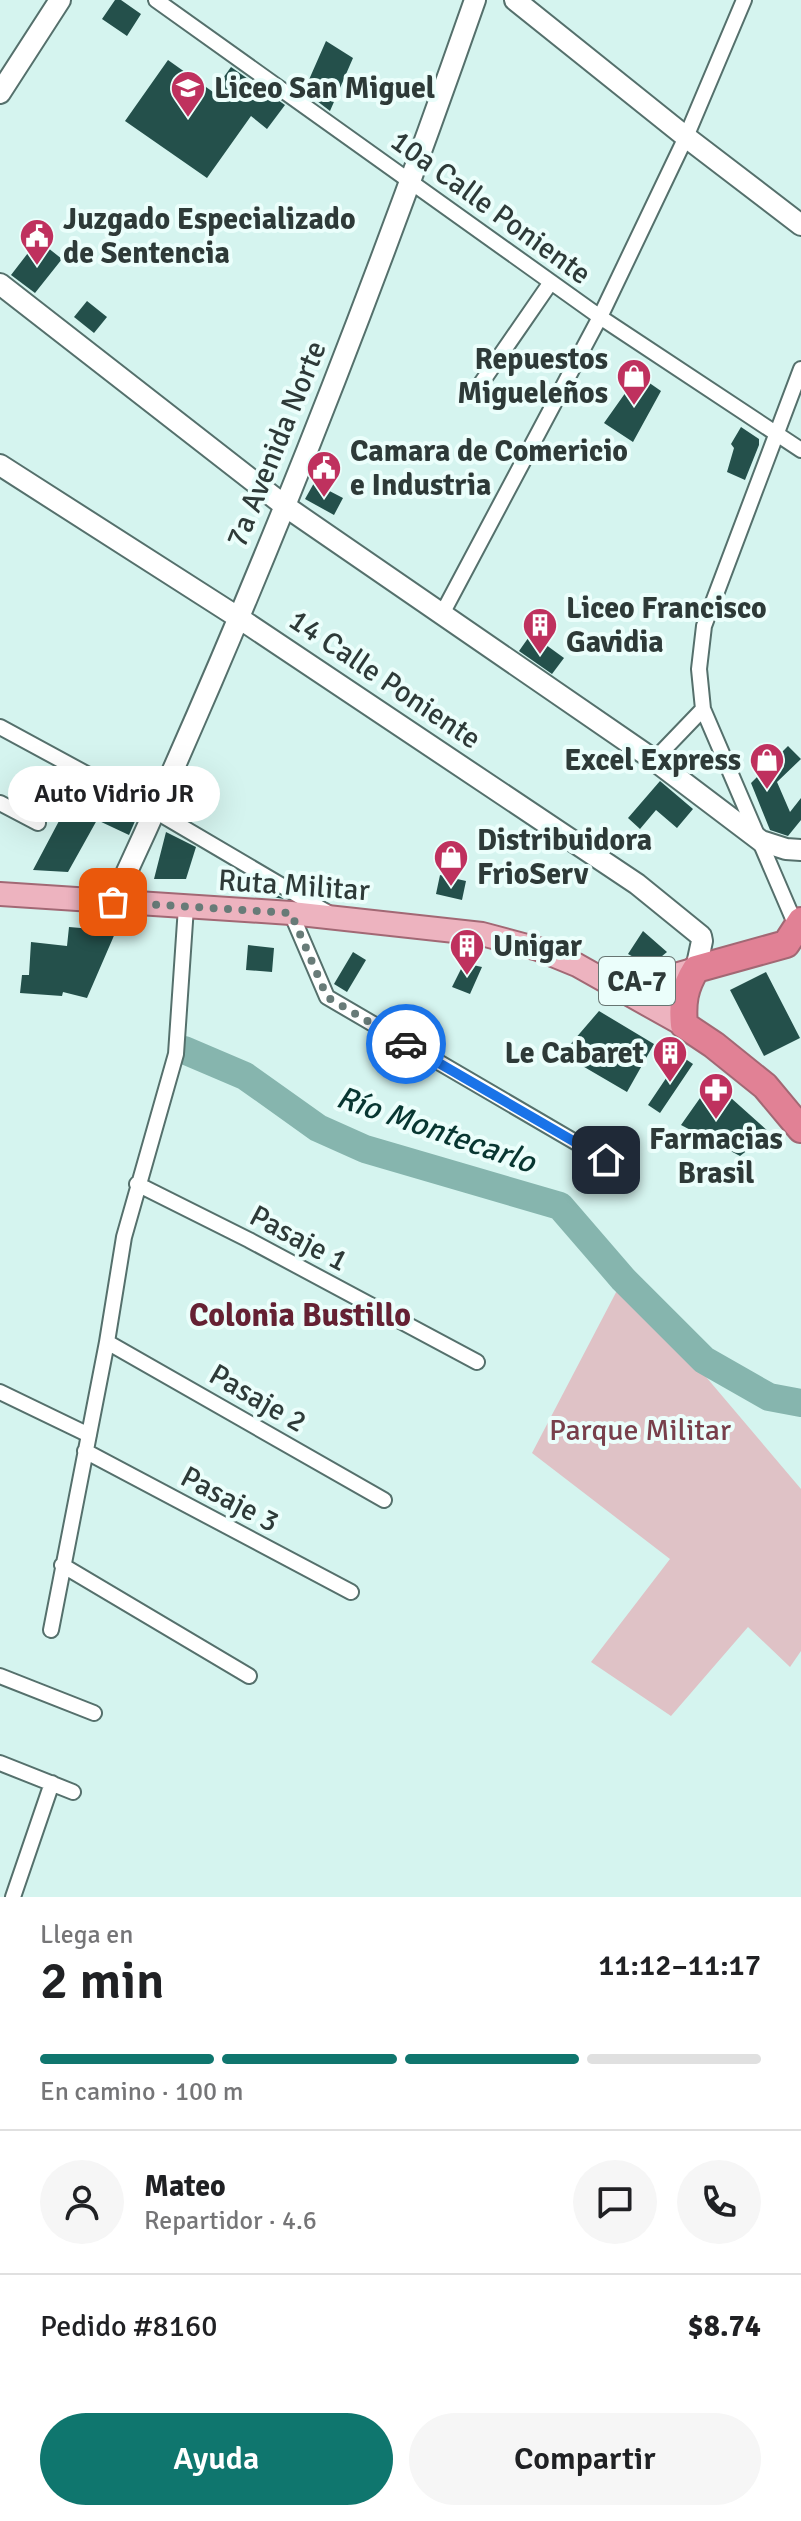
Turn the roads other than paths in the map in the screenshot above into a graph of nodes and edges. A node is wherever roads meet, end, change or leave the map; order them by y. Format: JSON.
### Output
{"nodes":[{"id":1,"x":60,"y":0,"type":"edge"},
{"id":2,"x":156,"y":0,"type":"edge"},
{"id":3,"x":475,"y":0,"type":"edge"},
{"id":4,"x":515,"y":0,"type":"edge"},
{"id":5,"x":744,"y":0,"type":"edge"},
{"id":6,"x":0,"y":93,"type":"edge"},
{"id":7,"x":686,"y":137,"type":"junction"},
{"id":8,"x":411,"y":182,"type":"junction"},
{"id":9,"x":801,"y":225,"type":"edge"},
{"id":10,"x":551,"y":282,"type":"junction"},
{"id":11,"x":0,"y":284,"type":"edge"},
{"id":12,"x":600,"y":317,"type":"junction"},
{"id":13,"x":801,"y":369,"type":"edge"},
{"id":14,"x":473,"y":395,"type":"dead end"},
{"id":15,"x":775,"y":434,"type":"junction"},
{"id":16,"x":801,"y":450,"type":"edge"},
{"id":17,"x":0,"y":465,"type":"edge"},
{"id":18,"x":285,"y":506,"type":"junction"},
{"id":19,"x":442,"y":614,"type":"junction"},
{"id":20,"x":239,"y":618,"type":"junction"},
{"id":21,"x":703,"y":709,"type":"junction"},
{"id":22,"x":0,"y":727,"type":"edge"},
{"id":23,"x":654,"y":760,"type":"junction"},
{"id":24,"x":0,"y":803,"type":"edge"},
{"id":25,"x":155,"y":811,"type":"junction"},
{"id":26,"x":38,"y":823,"type":"dead end"},
{"id":27,"x":761,"y":841,"type":"junction"},
{"id":28,"x":801,"y":850,"type":"edge"},
{"id":29,"x":0,"y":894,"type":"edge"},
{"id":30,"x":113,"y":902,"type":"junction"},
{"id":31,"x":186,"y":907,"type":"junction"},
{"id":32,"x":291,"y":913,"type":"junction"},
{"id":33,"x":334,"y":917,"type":"junction"},
{"id":34,"x":796,"y":936,"type":"edge"},
{"id":35,"x":577,"y":965,"type":"junction"},
{"id":36,"x":696,"y":969,"type":"junction"},
{"id":37,"x":684,"y":1025,"type":"junction"},
{"id":38,"x":801,"y":1129,"type":"edge"},
{"id":39,"x":606,"y":1160,"type":"dead end"},
{"id":40,"x":137,"y":1184,"type":"junction"},
{"id":41,"x":107,"y":1342,"type":"junction"},
{"id":42,"x":477,"y":1362,"type":"dead end"},
{"id":43,"x":0,"y":1392,"type":"edge"},
{"id":44,"x":89,"y":1435,"type":"junction"},
{"id":45,"x":85,"y":1451,"type":"junction"},
{"id":46,"x":384,"y":1500,"type":"dead end"},
{"id":47,"x":62,"y":1565,"type":"junction"},
{"id":48,"x":351,"y":1592,"type":"dead end"},
{"id":49,"x":51,"y":1630,"type":"dead end"},
{"id":50,"x":0,"y":1676,"type":"edge"},
{"id":51,"x":249,"y":1676,"type":"dead end"},
{"id":52,"x":94,"y":1713,"type":"dead end"},
{"id":53,"x":0,"y":1763,"type":"edge"},
{"id":54,"x":52,"y":1783,"type":"junction"},
{"id":55,"x":73,"y":1792,"type":"dead end"},
{"id":56,"x":13,"y":1897,"type":"edge"}],
"edges":[{"from":1,"to":6,"type":"street"},
{"from":2,"to":8,"type":"street","name":"10a Calle Poniente"},
{"from":3,"to":8,"type":"street","name":"7a Avenida Norte"},
{"from":4,"to":7,"type":"street"},
{"from":5,"to":7,"type":"street"},
{"from":7,"to":9,"type":"street"},
{"from":7,"to":12,"type":"street"},
{"from":8,"to":10,"type":"street","name":"10a Calle Poniente"},
{"from":8,"to":18,"type":"street","name":"7a Avenida Norte"},
{"from":10,"to":12,"type":"street","name":"10a Calle Poniente"},
{"from":10,"to":14,"type":"street"},
{"from":11,"to":18,"type":"street"},
{"from":12,"to":15,"type":"street","name":"10a Calle Poniente"},
{"from":12,"to":19,"type":"street"},
{"from":13,"to":15,"type":"street"},
{"from":15,"to":16,"type":"street","name":"10a Calle Poniente"},
{"from":15,"to":21,"type":"street"},
{"from":17,"to":20,"type":"street","name":"14 Calle Poniente"},
{"from":18,"to":19,"type":"street"},
{"from":18,"to":20,"type":"street","name":"7a Avenida Norte"},
{"from":19,"to":23,"type":"street"},
{"from":20,"to":25,"type":"street","name":"7a Avenida Norte"},
{"from":20,"to":36,"type":"street","name":"14 Calle Poniente"},
{"from":21,"to":23,"type":"street"},
{"from":21,"to":27,"type":"street"},
{"from":22,"to":25,"type":"street"},
{"from":23,"to":27,"type":"street"},
{"from":24,"to":26,"type":"street"},
{"from":25,"to":30,"type":"street","name":"7a Avenida Norte"},
{"from":25,"to":33,"type":"street"},
{"from":27,"to":28,"type":"street"},
{"from":27,"to":34,"type":"street"},
{"from":29,"to":30,"type":"main road","name":"Ruta Militar","number":"CA-7"},
{"from":30,"to":31,"type":"main road","name":"Ruta Militar","number":"CA-7"},
{"from":31,"to":32,"type":"main road","name":"Ruta Militar","number":"CA-7"},
{"from":31,"to":40,"type":"street"},
{"from":32,"to":33,"type":"main road","name":"Ruta Militar","number":"CA-7"},
{"from":32,"to":39,"type":"street"},
{"from":33,"to":35,"type":"main road","name":"Ruta Militar","number":"CA-7"},
{"from":34,"to":36,"type":"highway"},
{"from":35,"to":36,"type":"main road","name":"Ruta Militar","number":"CA-7"},
{"from":35,"to":37,"type":"main road","name":"Ruta Militar","number":"CA-7"},
{"from":36,"to":37,"type":"highway"},
{"from":37,"to":38,"type":"highway"},
{"from":40,"to":41,"type":"street"},
{"from":40,"to":42,"type":"street","name":"Pasaje 1"},
{"from":41,"to":44,"type":"street"},
{"from":41,"to":46,"type":"street","name":"Pasaje 2"},
{"from":43,"to":44,"type":"street"},
{"from":44,"to":45,"type":"street"},
{"from":45,"to":47,"type":"street"},
{"from":45,"to":48,"type":"street","name":"Pasaje 3"},
{"from":47,"to":49,"type":"street"},
{"from":47,"to":51,"type":"street"},
{"from":50,"to":52,"type":"street"},
{"from":53,"to":54,"type":"street"},
{"from":54,"to":55,"type":"street"},
{"from":54,"to":56,"type":"street"}]}
